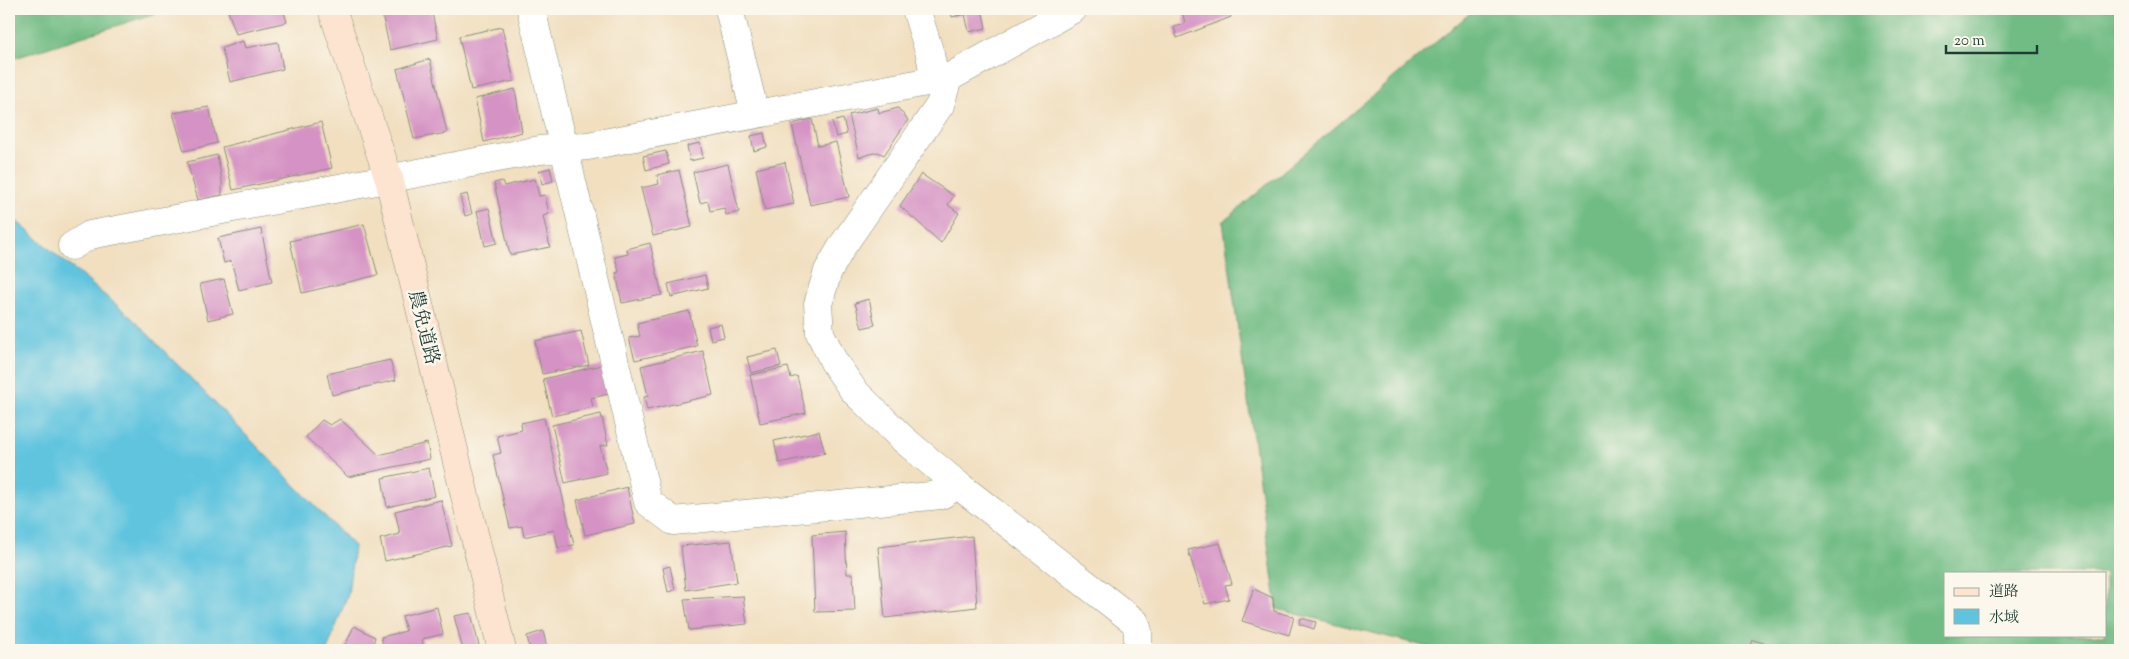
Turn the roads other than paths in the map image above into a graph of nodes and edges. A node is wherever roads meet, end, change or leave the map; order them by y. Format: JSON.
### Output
{"nodes":[{"id":1,"x":332,"y":9,"type":"edge"},
{"id":2,"x":531,"y":9,"type":"edge"},
{"id":3,"x":729,"y":9,"type":"edge"},
{"id":4,"x":916,"y":9,"type":"edge"},
{"id":5,"x":1073,"y":9,"type":"edge"},
{"id":6,"x":941,"y":79,"type":"junction"},
{"id":7,"x":755,"y":114,"type":"junction"},
{"id":8,"x":565,"y":148,"type":"junction"},
{"id":9,"x":389,"y":179,"type":"junction"},
{"id":10,"x":72,"y":246,"type":"dead end"},
{"id":11,"x":958,"y":485,"type":"junction"},
{"id":12,"x":1138,"y":641,"type":"edge"},
{"id":13,"x":502,"y":650,"type":"edge"}],
"edges":[{"from":1,"to":9,"type":"street","name":"農免道路"},
{"from":2,"to":8,"type":"street"},
{"from":3,"to":7,"type":"street"},
{"from":4,"to":6,"type":"street"},
{"from":5,"to":6,"type":"street"},
{"from":6,"to":7,"type":"street"},
{"from":6,"to":11,"type":"street"},
{"from":7,"to":8,"type":"street"},
{"from":8,"to":9,"type":"street"},
{"from":8,"to":11,"type":"street"},
{"from":9,"to":10,"type":"street"},
{"from":9,"to":13,"type":"street","name":"農免道路"},
{"from":11,"to":12,"type":"street"}]}
